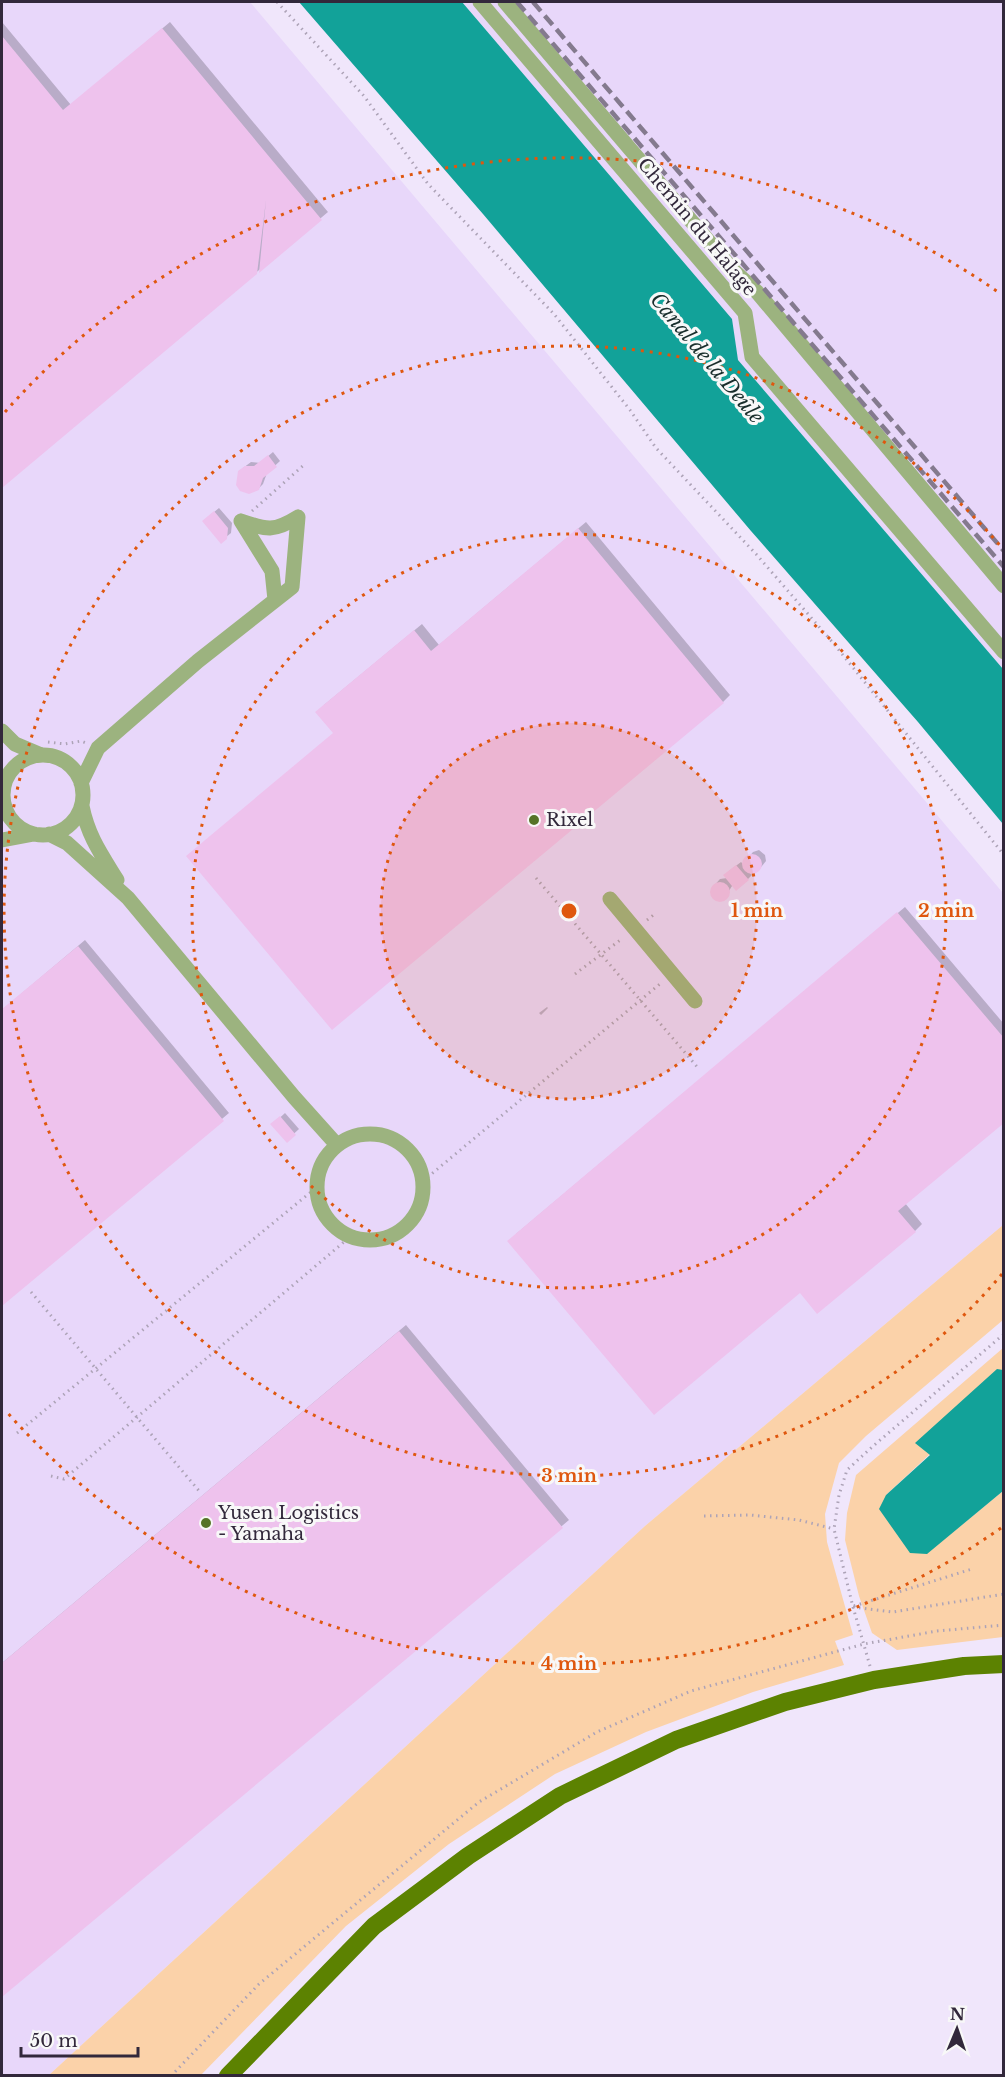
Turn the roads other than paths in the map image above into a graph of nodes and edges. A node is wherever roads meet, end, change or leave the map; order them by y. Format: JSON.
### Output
{"nodes":[{"id":1,"x":480,"y":2,"type":"edge"},
{"id":2,"x":505,"y":2,"type":"edge"},
{"id":3,"x":1004,"y":586,"type":"edge"},
{"id":4,"x":275,"y":600,"type":"junction"},
{"id":5,"x":1004,"y":652,"type":"edge"},
{"id":6,"x":2,"y":732,"type":"edge"},
{"id":7,"x":98,"y":748,"type":"junction"},
{"id":8,"x":40,"y":755,"type":"junction"},
{"id":9,"x":58,"y":758,"type":"junction"},
{"id":10,"x":4,"y":773,"type":"edge"},
{"id":11,"x":81,"y":783,"type":"junction"},
{"id":12,"x":82,"y":806,"type":"junction"},
{"id":13,"x":3,"y":809,"type":"edge"},
{"id":14,"x":42,"y":834,"type":"junction"},
{"id":15,"x":2,"y":840,"type":"edge"},
{"id":16,"x":128,"y":898,"type":"junction"},
{"id":17,"x":610,"y":899,"type":"dead end"},
{"id":18,"x":695,"y":1001,"type":"dead end"},
{"id":19,"x":337,"y":1145,"type":"junction"},
{"id":20,"x":1004,"y":1664,"type":"edge"},
{"id":21,"x":228,"y":2076,"type":"edge"}],
"edges":[{"from":1,"to":5,"type":"street","name":"Chemin du Halage"},
{"from":2,"to":3,"type":"street"},
{"from":4,"to":4,"type":"street"},
{"from":4,"to":7,"type":"street"},
{"from":6,"to":8,"type":"street"},
{"from":7,"to":9,"type":"street"},
{"from":7,"to":11,"type":"street"},
{"from":8,"to":9,"type":"street"},
{"from":8,"to":10,"type":"street"},
{"from":9,"to":11,"type":"street"},
{"from":10,"to":13,"type":"street"},
{"from":11,"to":12,"type":"street"},
{"from":12,"to":14,"type":"street"},
{"from":12,"to":16,"type":"street"},
{"from":13,"to":14,"type":"street"},
{"from":14,"to":15,"type":"street"},
{"from":14,"to":16,"type":"street"},
{"from":16,"to":19,"type":"street"},
{"from":17,"to":18,"type":"street"},
{"from":19,"to":19,"type":"street"},
{"from":20,"to":21,"type":"main road"}]}
